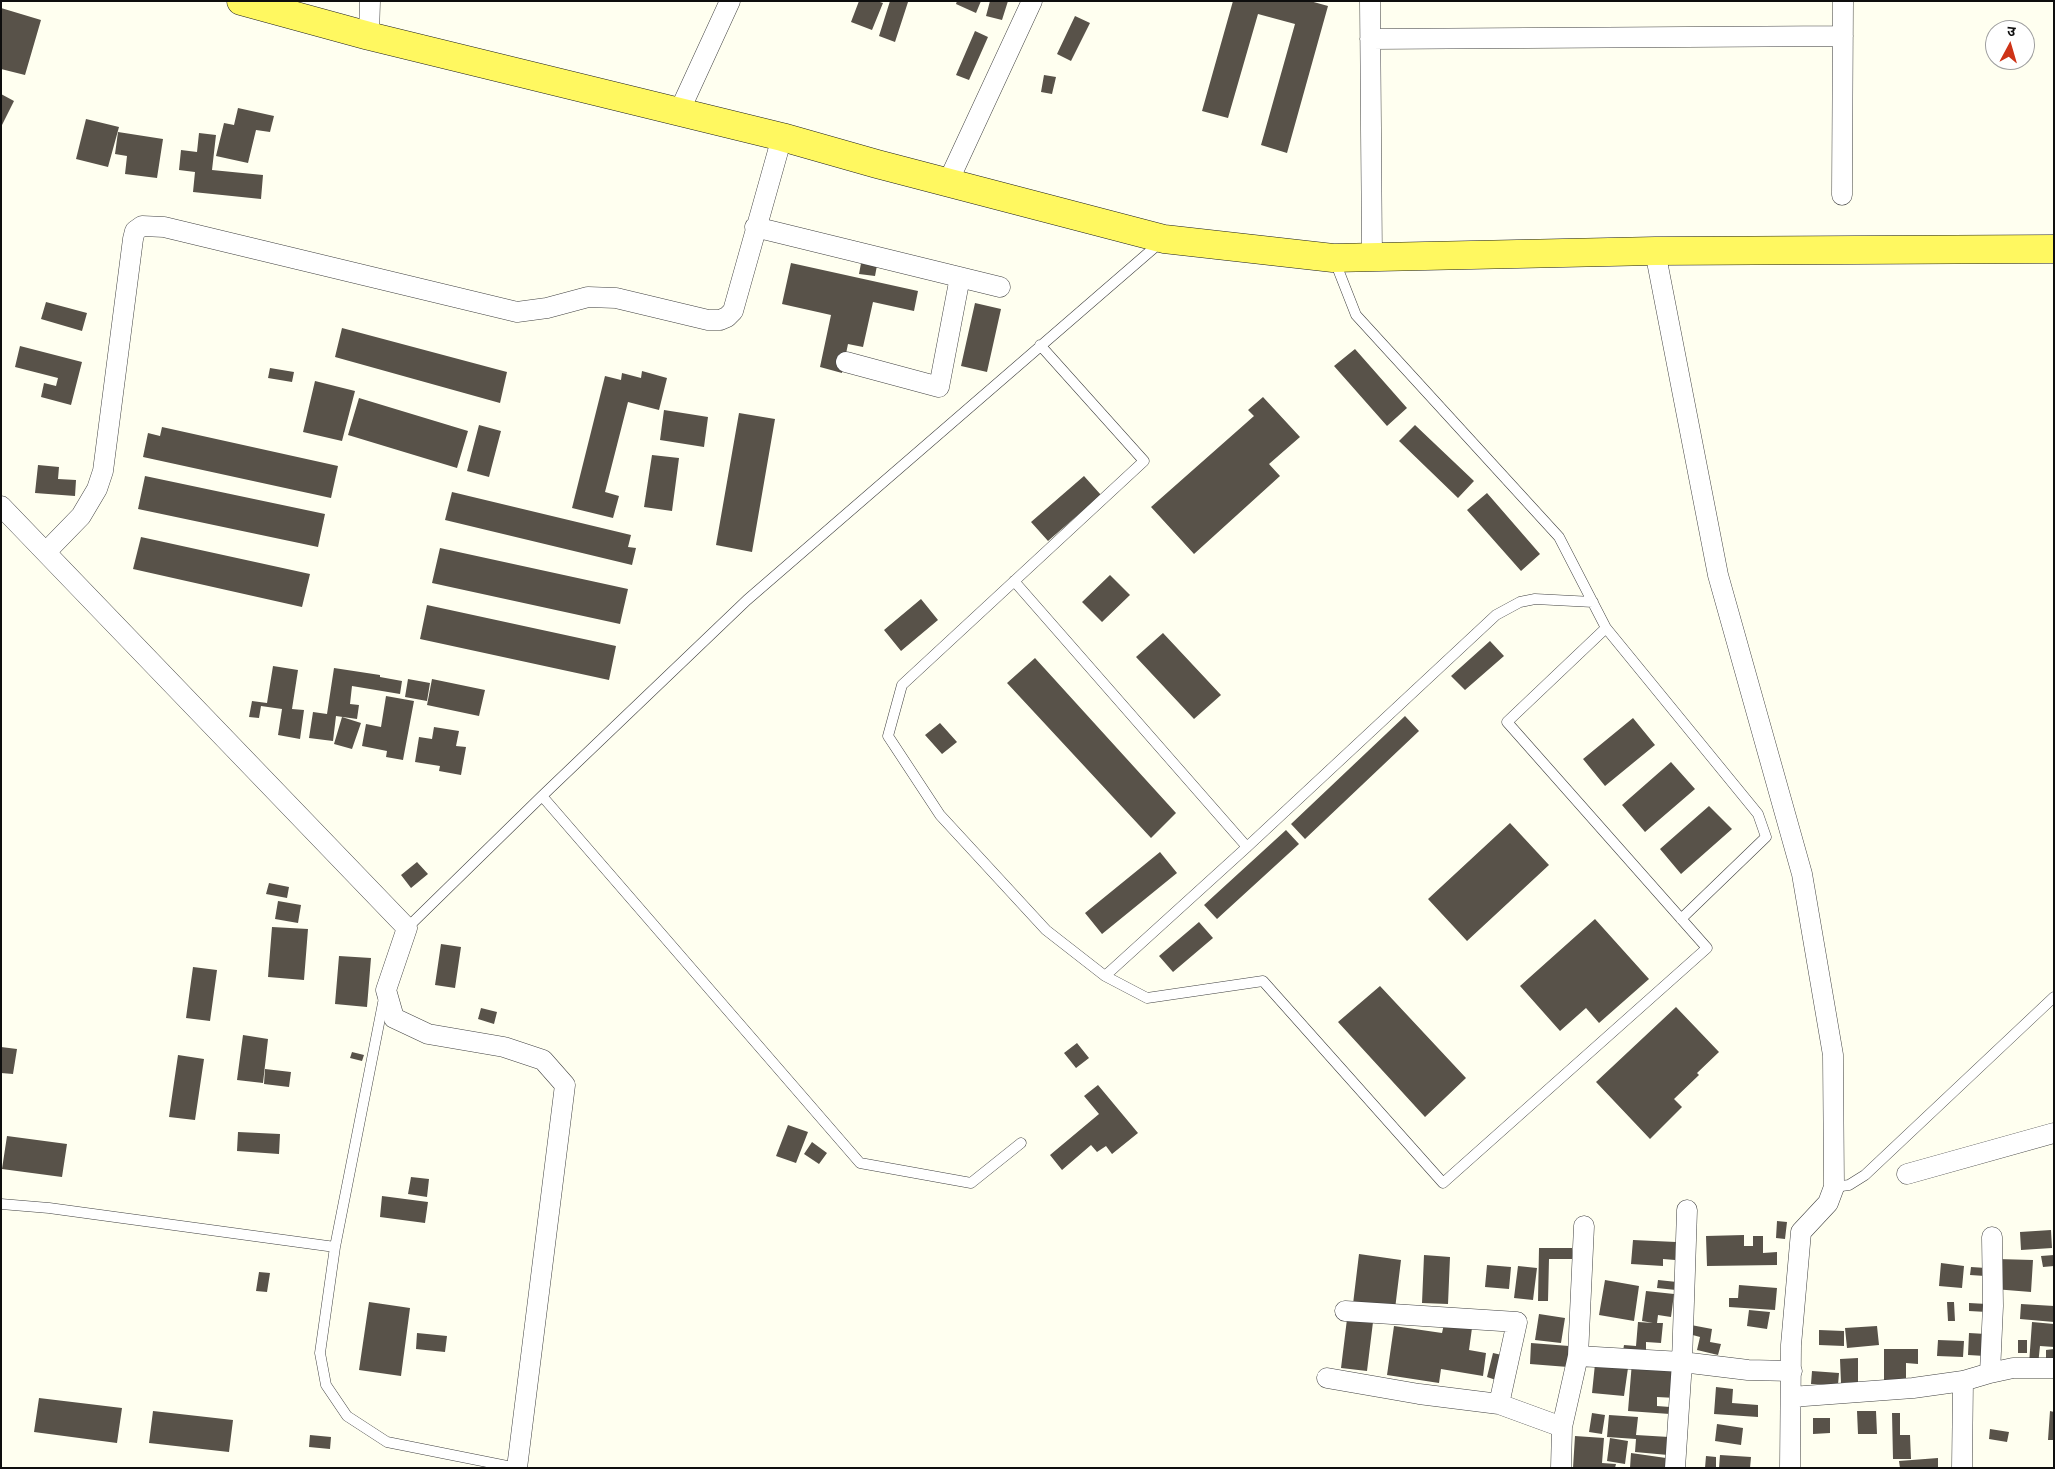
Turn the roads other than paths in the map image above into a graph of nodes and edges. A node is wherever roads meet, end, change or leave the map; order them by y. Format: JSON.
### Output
{"nodes":[{"id":1,"x":241,"y":1,"type":"edge"},
{"id":2,"x":370,"y":1,"type":"edge"},
{"id":3,"x":730,"y":1,"type":"edge"},
{"id":4,"x":1032,"y":1,"type":"edge"},
{"id":5,"x":1370,"y":1,"type":"edge"},
{"id":6,"x":1843,"y":1,"type":"edge"},
{"id":7,"x":369,"y":36,"type":"junction"},
{"id":8,"x":1843,"y":36,"type":"junction"},
{"id":9,"x":1370,"y":39,"type":"junction"},
{"id":10,"x":679,"y":112,"type":"junction"},
{"id":11,"x":782,"y":137,"type":"junction"},
{"id":12,"x":948,"y":182,"type":"junction"},
{"id":13,"x":1842,"y":195,"type":"dead end"},
{"id":14,"x":756,"y":227,"type":"junction"},
{"id":15,"x":1164,"y":239,"type":"junction"},
{"id":16,"x":2054,"y":248,"type":"edge"},
{"id":17,"x":1654,"y":251,"type":"junction"},
{"id":18,"x":1372,"y":257,"type":"junction"},
{"id":19,"x":1334,"y":258,"type":"junction"},
{"id":20,"x":960,"y":277,"type":"junction"},
{"id":21,"x":1000,"y":287,"type":"dead end"},
{"id":22,"x":1040,"y":345,"type":"junction"},
{"id":23,"x":846,"y":362,"type":"dead end"},
{"id":24,"x":1,"y":506,"type":"edge"},
{"id":25,"x":46,"y":552,"type":"junction"},
{"id":26,"x":1014,"y":581,"type":"junction"},
{"id":27,"x":1593,"y":602,"type":"junction"},
{"id":28,"x":1606,"y":628,"type":"junction"},
{"id":29,"x":542,"y":796,"type":"junction"},
{"id":30,"x":1247,"y":847,"type":"junction"},
{"id":31,"x":1681,"y":919,"type":"junction"},
{"id":32,"x":407,"y":928,"type":"junction"},
{"id":33,"x":1106,"y":976,"type":"junction"},
{"id":34,"x":386,"y":990,"type":"junction"},
{"id":35,"x":2054,"y":997,"type":"edge"},
{"id":36,"x":2054,"y":1133,"type":"edge"},
{"id":37,"x":1021,"y":1143,"type":"dead end"},
{"id":38,"x":1907,"y":1174,"type":"dead end"},
{"id":39,"x":1834,"y":1187,"type":"junction"},
{"id":40,"x":1,"y":1204,"type":"edge"},
{"id":41,"x":1687,"y":1210,"type":"dead end"},
{"id":42,"x":1584,"y":1226,"type":"dead end"},
{"id":43,"x":1992,"y":1237,"type":"dead end"},
{"id":44,"x":335,"y":1247,"type":"junction"},
{"id":45,"x":1346,"y":1310,"type":"dead end"},
{"id":46,"x":1578,"y":1356,"type":"junction"},
{"id":47,"x":1682,"y":1362,"type":"junction"},
{"id":48,"x":2054,"y":1368,"type":"edge"},
{"id":49,"x":1792,"y":1371,"type":"junction"},
{"id":50,"x":1990,"y":1373,"type":"junction"},
{"id":51,"x":1327,"y":1378,"type":"dead end"},
{"id":52,"x":1963,"y":1380,"type":"junction"},
{"id":53,"x":1791,"y":1397,"type":"junction"},
{"id":54,"x":1499,"y":1404,"type":"junction"},
{"id":55,"x":1562,"y":1427,"type":"junction"},
{"id":56,"x":517,"y":1468,"type":"edge"},
{"id":57,"x":1561,"y":1468,"type":"edge"},
{"id":58,"x":1675,"y":1468,"type":"edge"},
{"id":59,"x":1790,"y":1468,"type":"edge"},
{"id":60,"x":1962,"y":1468,"type":"edge"}],
"edges":[{"from":1,"to":7,"type":"main road"},
{"from":2,"to":7,"type":"street"},
{"from":3,"to":10,"type":"street"},
{"from":4,"to":12,"type":"street"},
{"from":5,"to":9,"type":"street"},
{"from":6,"to":8,"type":"street"},
{"from":7,"to":10,"type":"main road"},
{"from":8,"to":9,"type":"street"},
{"from":8,"to":13,"type":"street"},
{"from":9,"to":18,"type":"street"},
{"from":10,"to":11,"type":"main road"},
{"from":11,"to":12,"type":"main road"},
{"from":11,"to":14,"type":"street"},
{"from":12,"to":15,"type":"main road"},
{"from":14,"to":20,"type":"street"},
{"from":14,"to":25,"type":"street"},
{"from":15,"to":19,"type":"main road"},
{"from":15,"to":22,"type":"lane"},
{"from":16,"to":17,"type":"main road"},
{"from":17,"to":18,"type":"main road"},
{"from":17,"to":39,"type":"street"},
{"from":18,"to":19,"type":"main road"},
{"from":19,"to":27,"type":"lane"},
{"from":20,"to":21,"type":"street"},
{"from":20,"to":23,"type":"street"},
{"from":22,"to":26,"type":"lane"},
{"from":22,"to":29,"type":"lane"},
{"from":24,"to":25,"type":"street"},
{"from":25,"to":32,"type":"street"},
{"from":26,"to":30,"type":"lane"},
{"from":26,"to":33,"type":"lane"},
{"from":27,"to":28,"type":"lane"},
{"from":27,"to":30,"type":"lane"},
{"from":28,"to":31,"type":"lane"},
{"from":28,"to":31,"type":"lane"},
{"from":29,"to":32,"type":"lane"},
{"from":29,"to":37,"type":"lane"},
{"from":30,"to":33,"type":"lane"},
{"from":31,"to":33,"type":"lane"},
{"from":32,"to":34,"type":"street"},
{"from":34,"to":44,"type":"lane"},
{"from":34,"to":56,"type":"street"},
{"from":35,"to":39,"type":"lane"},
{"from":36,"to":38,"type":"street"},
{"from":39,"to":49,"type":"street"},
{"from":40,"to":44,"type":"lane"},
{"from":41,"to":47,"type":"street"},
{"from":42,"to":46,"type":"street"},
{"from":43,"to":50,"type":"street"},
{"from":44,"to":56,"type":"lane"},
{"from":45,"to":54,"type":"street"},
{"from":46,"to":47,"type":"street"},
{"from":46,"to":55,"type":"street"},
{"from":47,"to":49,"type":"street"},
{"from":47,"to":58,"type":"street"},
{"from":48,"to":50,"type":"street"},
{"from":49,"to":53,"type":"street"},
{"from":50,"to":52,"type":"street"},
{"from":51,"to":54,"type":"street"},
{"from":52,"to":53,"type":"street"},
{"from":52,"to":60,"type":"street"},
{"from":53,"to":59,"type":"street"},
{"from":54,"to":55,"type":"street"},
{"from":55,"to":57,"type":"street"}]}
